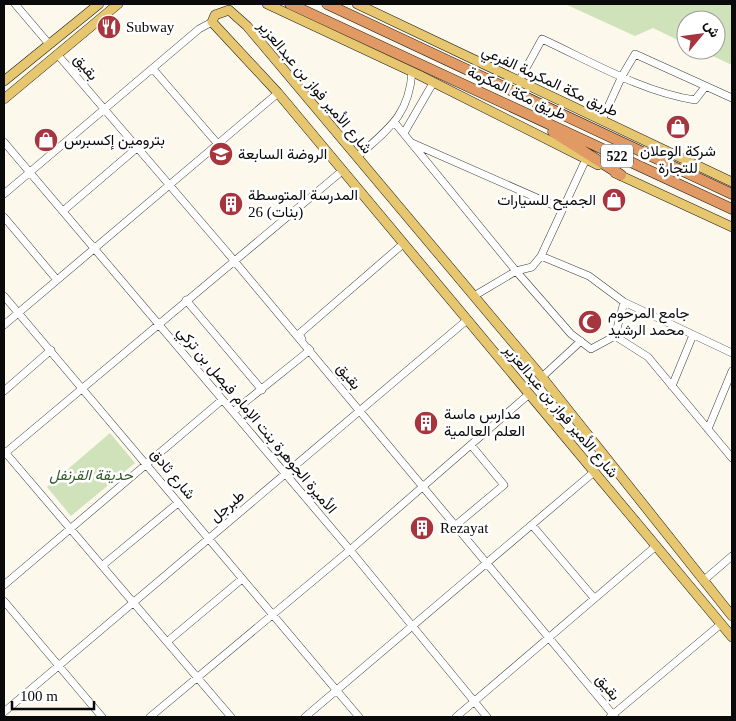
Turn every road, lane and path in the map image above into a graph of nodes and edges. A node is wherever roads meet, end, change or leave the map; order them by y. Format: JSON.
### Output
{"nodes":[{"id":1,"x":15,"y":4,"type":"edge"},
{"id":2,"x":99,"y":4,"type":"edge"},
{"id":3,"x":118,"y":4,"type":"edge"},
{"id":4,"x":267,"y":4,"type":"edge"},
{"id":5,"x":290,"y":4,"type":"edge"},
{"id":6,"x":327,"y":4,"type":"edge"},
{"id":7,"x":357,"y":4,"type":"edge"},
{"id":8,"x":212,"y":22,"type":"junction"},
{"id":9,"x":49,"y":44,"type":"junction"},
{"id":10,"x":58,"y":54,"type":"junction"},
{"id":11,"x":153,"y":69,"type":"junction"},
{"id":12,"x":412,"y":72,"type":"junction"},
{"id":13,"x":622,"y":76,"type":"junction"},
{"id":14,"x":4,"y":81,"type":"edge"},
{"id":15,"x":519,"y":81,"type":"junction"},
{"id":16,"x":433,"y":83,"type":"junction"},
{"id":17,"x":705,"y":86,"type":"junction"},
{"id":18,"x":278,"y":93,"type":"junction"},
{"id":19,"x":732,"y":98,"type":"edge"},
{"id":20,"x":4,"y":99,"type":"edge"},
{"id":21,"x":503,"y":102,"type":"junction"},
{"id":22,"x":104,"y":110,"type":"junction"},
{"id":23,"x":602,"y":120,"type":"junction"},
{"id":24,"x":395,"y":123,"type":"junction"},
{"id":25,"x":404,"y":133,"type":"junction"},
{"id":26,"x":612,"y":138,"type":"junction"},
{"id":27,"x":4,"y":142,"type":"edge"},
{"id":28,"x":409,"y":142,"type":"junction"},
{"id":29,"x":217,"y":143,"type":"junction"},
{"id":30,"x":138,"y":147,"type":"junction"},
{"id":31,"x":357,"y":157,"type":"junction"},
{"id":32,"x":586,"y":159,"type":"junction"},
{"id":33,"x":342,"y":171,"type":"junction"},
{"id":34,"x":30,"y":172,"type":"junction"},
{"id":35,"x":621,"y":176,"type":"junction"},
{"id":36,"x":732,"y":182,"type":"edge"},
{"id":37,"x":170,"y":184,"type":"junction"},
{"id":38,"x":732,"y":188,"type":"edge"},
{"id":39,"x":4,"y":194,"type":"edge"},
{"id":40,"x":732,"y":194,"type":"edge"},
{"id":41,"x":732,"y":209,"type":"edge"},
{"id":42,"x":562,"y":210,"type":"junction"},
{"id":43,"x":63,"y":211,"type":"junction"},
{"id":44,"x":4,"y":217,"type":"edge"},
{"id":45,"x":732,"y":227,"type":"edge"},
{"id":46,"x":403,"y":244,"type":"junction"},
{"id":47,"x":94,"y":248,"type":"junction"},
{"id":48,"x":541,"y":256,"type":"junction"},
{"id":49,"x":234,"y":260,"type":"junction"},
{"id":50,"x":516,"y":271,"type":"junction"},
{"id":51,"x":57,"y":280,"type":"junction"},
{"id":52,"x":4,"y":296,"type":"edge"},
{"id":53,"x":474,"y":296,"type":"junction"},
{"id":54,"x":186,"y":300,"type":"junction"},
{"id":55,"x":624,"y":302,"type":"junction"},
{"id":56,"x":18,"y":313,"type":"junction"},
{"id":57,"x":467,"y":320,"type":"junction"},
{"id":58,"x":4,"y":325,"type":"edge"},
{"id":59,"x":158,"y":325,"type":"junction"},
{"id":60,"x":614,"y":336,"type":"junction"},
{"id":61,"x":693,"y":336,"type":"junction"},
{"id":62,"x":581,"y":341,"type":"junction"},
{"id":63,"x":51,"y":350,"type":"junction"},
{"id":64,"x":310,"y":350,"type":"junction"},
{"id":65,"x":732,"y":353,"type":"edge"},
{"id":66,"x":732,"y":372,"type":"edge"},
{"id":67,"x":542,"y":377,"type":"junction"},
{"id":68,"x":672,"y":386,"type":"junction"},
{"id":69,"x":82,"y":387,"type":"junction"},
{"id":70,"x":262,"y":390,"type":"junction"},
{"id":71,"x":4,"y":391,"type":"edge"},
{"id":72,"x":528,"y":395,"type":"junction"},
{"id":73,"x":222,"y":400,"type":"junction"},
{"id":74,"x":360,"y":411,"type":"junction"},
{"id":75,"x":233,"y":412,"type":"junction"},
{"id":76,"x":708,"y":429,"type":"junction"},
{"id":77,"x":472,"y":445,"type":"junction"},
{"id":78,"x":4,"y":452,"type":"edge"},
{"id":79,"x":732,"y":458,"type":"edge"},
{"id":80,"x":146,"y":464,"type":"junction"},
{"id":81,"x":594,"y":472,"type":"junction"},
{"id":82,"x":286,"y":475,"type":"junction"},
{"id":83,"x":424,"y":486,"type":"junction"},
{"id":84,"x":178,"y":503,"type":"junction"},
{"id":85,"x":532,"y":525,"type":"junction"},
{"id":86,"x":456,"y":526,"type":"junction"},
{"id":87,"x":70,"y":527,"type":"junction"},
{"id":88,"x":209,"y":539,"type":"junction"},
{"id":89,"x":656,"y":546,"type":"junction"},
{"id":90,"x":350,"y":550,"type":"junction"},
{"id":91,"x":732,"y":556,"type":"edge"},
{"id":92,"x":487,"y":563,"type":"junction"},
{"id":93,"x":103,"y":565,"type":"junction"},
{"id":94,"x":242,"y":579,"type":"junction"},
{"id":95,"x":703,"y":580,"type":"junction"},
{"id":96,"x":4,"y":585,"type":"edge"},
{"id":97,"x":594,"y":598,"type":"junction"},
{"id":98,"x":4,"y":601,"type":"edge"},
{"id":99,"x":134,"y":602,"type":"junction"},
{"id":100,"x":273,"y":616,"type":"junction"},
{"id":101,"x":732,"y":616,"type":"edge"},
{"id":102,"x":721,"y":624,"type":"junction"},
{"id":103,"x":413,"y":627,"type":"junction"},
{"id":104,"x":550,"y":637,"type":"junction"},
{"id":105,"x":732,"y":637,"type":"edge"},
{"id":106,"x":168,"y":641,"type":"junction"},
{"id":107,"x":59,"y":666,"type":"junction"},
{"id":108,"x":199,"y":678,"type":"junction"},
{"id":109,"x":336,"y":691,"type":"junction"},
{"id":110,"x":474,"y":702,"type":"junction"},
{"id":111,"x":4,"y":712,"type":"edge"},
{"id":112,"x":613,"y":716,"type":"edge"},
{"id":113,"x":102,"y":717,"type":"edge"},
{"id":114,"x":150,"y":717,"type":"edge"},
{"id":115,"x":231,"y":717,"type":"edge"},
{"id":116,"x":305,"y":717,"type":"edge"},
{"id":117,"x":359,"y":717,"type":"edge"},
{"id":118,"x":456,"y":717,"type":"edge"},
{"id":119,"x":487,"y":717,"type":"edge"}],
"edges":[{"from":1,"to":9,"type":"street"},
{"from":2,"to":9,"type":"main road"},
{"from":3,"to":10,"type":"main road"},
{"from":4,"to":12,"type":"main road"},
{"from":5,"to":21,"type":"highway","name":"طريق مكة المكرمة","number":"522"},
{"from":6,"to":26,"type":"highway","name":"طريق مكة المكرمة","number":"522"},
{"from":7,"to":15,"type":"main road","name":"طريق مكة المكرمة الفرعي"},
{"from":8,"to":11,"type":"street"},
{"from":8,"to":18,"type":"main road","name":"شارع الأمير فواز بن عبدالعزير"},
{"from":8,"to":31,"type":"main road","name":"شارع الأمير فواز بن عبدالعزير"},
{"from":9,"to":14,"type":"main road"},
{"from":10,"to":20,"type":"main road"},
{"from":10,"to":22,"type":"street","name":"بقيق"},
{"from":11,"to":22,"type":"street"},
{"from":11,"to":29,"type":"street"},
{"from":12,"to":16,"type":"main road"},
{"from":12,"to":24,"type":"street"},
{"from":13,"to":15,"type":"street"},
{"from":13,"to":17,"type":"street"},
{"from":13,"to":17,"type":"street"},
{"from":13,"to":23,"type":"street"},
{"from":15,"to":23,"type":"main road","name":"طريق مكة المكرمة الفرعي"},
{"from":16,"to":25,"type":"street"},
{"from":16,"to":32,"type":"main road"},
{"from":17,"to":19,"type":"street"},
{"from":18,"to":29,"type":"street"},
{"from":18,"to":33,"type":"main road","name":"شارع الأمير فواز بن عبدالعزير"},
{"from":21,"to":35,"type":"highway"},
{"from":21,"to":41,"type":"highway","name":"طريق مكة المكرمة","number":"522"},
{"from":22,"to":30,"type":"street","name":"بقيق"},
{"from":22,"to":34,"type":"street"},
{"from":23,"to":36,"type":"main road","name":"طريق مكة المكرمة الفرعي"},
{"from":24,"to":25,"type":"street"},
{"from":24,"to":31,"type":"street"},
{"from":25,"to":28,"type":"street"},
{"from":26,"to":38,"type":"highway"},
{"from":26,"to":40,"type":"highway","name":"طريق مكة المكرمة","number":"522"},
{"from":27,"to":34,"type":"street","name":"الأميرة الجوهرة بنت الإمام فيصل بن تركي"},
{"from":28,"to":42,"type":"street"},
{"from":28,"to":50,"type":"street"},
{"from":29,"to":37,"type":"street"},
{"from":30,"to":37,"type":"street","name":"بقيق"},
{"from":30,"to":43,"type":"street"},
{"from":31,"to":53,"type":"main road","name":"شارع الأمير فواز بن عبدالعزير"},
{"from":32,"to":35,"type":"main road"},
{"from":32,"to":42,"type":"street"},
{"from":33,"to":46,"type":"main road","name":"شارع الأمير فواز بن عبدالعزير"},
{"from":33,"to":49,"type":"street"},
{"from":34,"to":39,"type":"street"},
{"from":34,"to":43,"type":"street","name":"الأميرة الجوهرة بنت الإمام فيصل بن تركي"},
{"from":35,"to":45,"type":"main road"},
{"from":37,"to":47,"type":"street"},
{"from":37,"to":49,"type":"street","name":"بقيق"},
{"from":42,"to":48,"type":"street"},
{"from":43,"to":47,"type":"street","name":"الأميرة الجوهرة بنت الإمام فيصل بن تركي"},
{"from":44,"to":51,"type":"street"},
{"from":46,"to":57,"type":"main road","name":"شارع الأمير فواز بن عبدالعزير"},
{"from":46,"to":64,"type":"street"},
{"from":47,"to":51,"type":"street"},
{"from":47,"to":59,"type":"street","name":"الأميرة الجوهرة بنت الإمام فيصل بن تركي"},
{"from":48,"to":50,"type":"street"},
{"from":48,"to":55,"type":"street"},
{"from":49,"to":54,"type":"street"},
{"from":49,"to":64,"type":"street","name":"بقيق"},
{"from":50,"to":53,"type":"street"},
{"from":50,"to":62,"type":"street"},
{"from":51,"to":56,"type":"street"},
{"from":52,"to":56,"type":"street","name":"شارع ثادق"},
{"from":53,"to":67,"type":"main road","name":"شارع الأمير فواز بن عبدالعزير"},
{"from":54,"to":59,"type":"street"},
{"from":54,"to":70,"type":"street"},
{"from":55,"to":60,"type":"street"},
{"from":55,"to":61,"type":"street"},
{"from":56,"to":58,"type":"street"},
{"from":56,"to":63,"type":"street","name":"شارع ثادق"},
{"from":57,"to":72,"type":"main road","name":"شارع الأمير فواز بن عبدالعزير"},
{"from":57,"to":74,"type":"street","name":"طبرجل"},
{"from":59,"to":69,"type":"street"},
{"from":59,"to":73,"type":"street","name":"الأميرة الجوهرة بنت الإمام فيصل بن تركي"},
{"from":60,"to":62,"type":"street"},
{"from":60,"to":68,"type":"street"},
{"from":61,"to":65,"type":"street"},
{"from":61,"to":68,"type":"street"},
{"from":62,"to":67,"type":"street"},
{"from":63,"to":69,"type":"street","name":"شارع ثادق"},
{"from":63,"to":71,"type":"street"},
{"from":64,"to":70,"type":"street"},
{"from":64,"to":74,"type":"street","name":"بقيق"},
{"from":66,"to":76,"type":"street"},
{"from":67,"to":95,"type":"main road","name":"شارع الأمير فواز بن عبدالعزير"},
{"from":68,"to":76,"type":"street"},
{"from":69,"to":78,"type":"street"},
{"from":69,"to":80,"type":"street","name":"شارع ثادق"},
{"from":70,"to":75,"type":"street"},
{"from":72,"to":77,"type":"street"},
{"from":72,"to":81,"type":"main road","name":"شارع الأمير فواز بن عبدالعزير"},
{"from":73,"to":75,"type":"street","name":"الأميرة الجوهرة بنت الإمام فيصل بن تركي"},
{"from":73,"to":80,"type":"street"},
{"from":74,"to":82,"type":"street","name":"طبرجل"},
{"from":74,"to":83,"type":"street","name":"بقيق"},
{"from":75,"to":82,"type":"street","name":"الأميرة الجوهرة بنت الإمام فيصل بن تركي"},
{"from":76,"to":79,"type":"street"},
{"from":77,"to":83,"type":"street"},
{"from":77,"to":86,"type":"street"},
{"from":78,"to":87,"type":"street"},
{"from":80,"to":84,"type":"street","name":"شارع ثادق"},
{"from":80,"to":87,"type":"street"},
{"from":81,"to":85,"type":"street"},
{"from":81,"to":89,"type":"main road","name":"شارع الأمير فواز بن عبدالعزير"},
{"from":82,"to":88,"type":"street","name":"طبرجل"},
{"from":82,"to":90,"type":"street","name":"الأميرة الجوهرة بنت الإمام فيصل بن تركي"},
{"from":83,"to":86,"type":"street","name":"بقيق"},
{"from":83,"to":90,"type":"street"},
{"from":84,"to":88,"type":"street","name":"شارع ثادق"},
{"from":84,"to":93,"type":"street"},
{"from":85,"to":92,"type":"street"},
{"from":85,"to":97,"type":"street"},
{"from":86,"to":92,"type":"street","name":"بقيق"},
{"from":87,"to":93,"type":"street"},
{"from":87,"to":96,"type":"street"},
{"from":88,"to":94,"type":"street","name":"شارع ثادق"},
{"from":88,"to":99,"type":"street","name":"طبرجل"},
{"from":89,"to":97,"type":"street"},
{"from":89,"to":102,"type":"main road","name":"شارع الأمير فواز بن عبدالعزير"},
{"from":90,"to":100,"type":"street"},
{"from":90,"to":103,"type":"street","name":"الأميرة الجوهرة بنت الإمام فيصل بن تركي"},
{"from":91,"to":95,"type":"street"},
{"from":92,"to":103,"type":"street"},
{"from":92,"to":104,"type":"street","name":"بقيق"},
{"from":93,"to":99,"type":"street"},
{"from":94,"to":100,"type":"street","name":"شارع ثادق"},
{"from":94,"to":106,"type":"street"},
{"from":95,"to":101,"type":"main road","name":"شارع الأمير فواز بن عبدالعزير"},
{"from":97,"to":104,"type":"street"},
{"from":98,"to":107,"type":"street"},
{"from":99,"to":106,"type":"street"},
{"from":99,"to":107,"type":"street","name":"طبرجل"},
{"from":100,"to":108,"type":"street"},
{"from":100,"to":109,"type":"street","name":"شارع ثادق"},
{"from":102,"to":105,"type":"main road","name":"شارع الأمير فواز بن عبدالعزير"},
{"from":102,"to":112,"type":"street"},
{"from":103,"to":109,"type":"street"},
{"from":103,"to":110,"type":"street","name":"الأميرة الجوهرة بنت الإمام فيصل بن تركي"},
{"from":104,"to":110,"type":"street"},
{"from":104,"to":112,"type":"street","name":"بقيق"},
{"from":106,"to":108,"type":"street"},
{"from":107,"to":111,"type":"street","name":"طبرجل"},
{"from":107,"to":113,"type":"street"},
{"from":108,"to":114,"type":"street"},
{"from":108,"to":115,"type":"street"},
{"from":109,"to":116,"type":"street"},
{"from":109,"to":117,"type":"street","name":"شارع ثادق"},
{"from":110,"to":118,"type":"street"},
{"from":110,"to":119,"type":"street","name":"الأميرة الجوهرة بنت الإمام فيصل بن تركي"}]}
